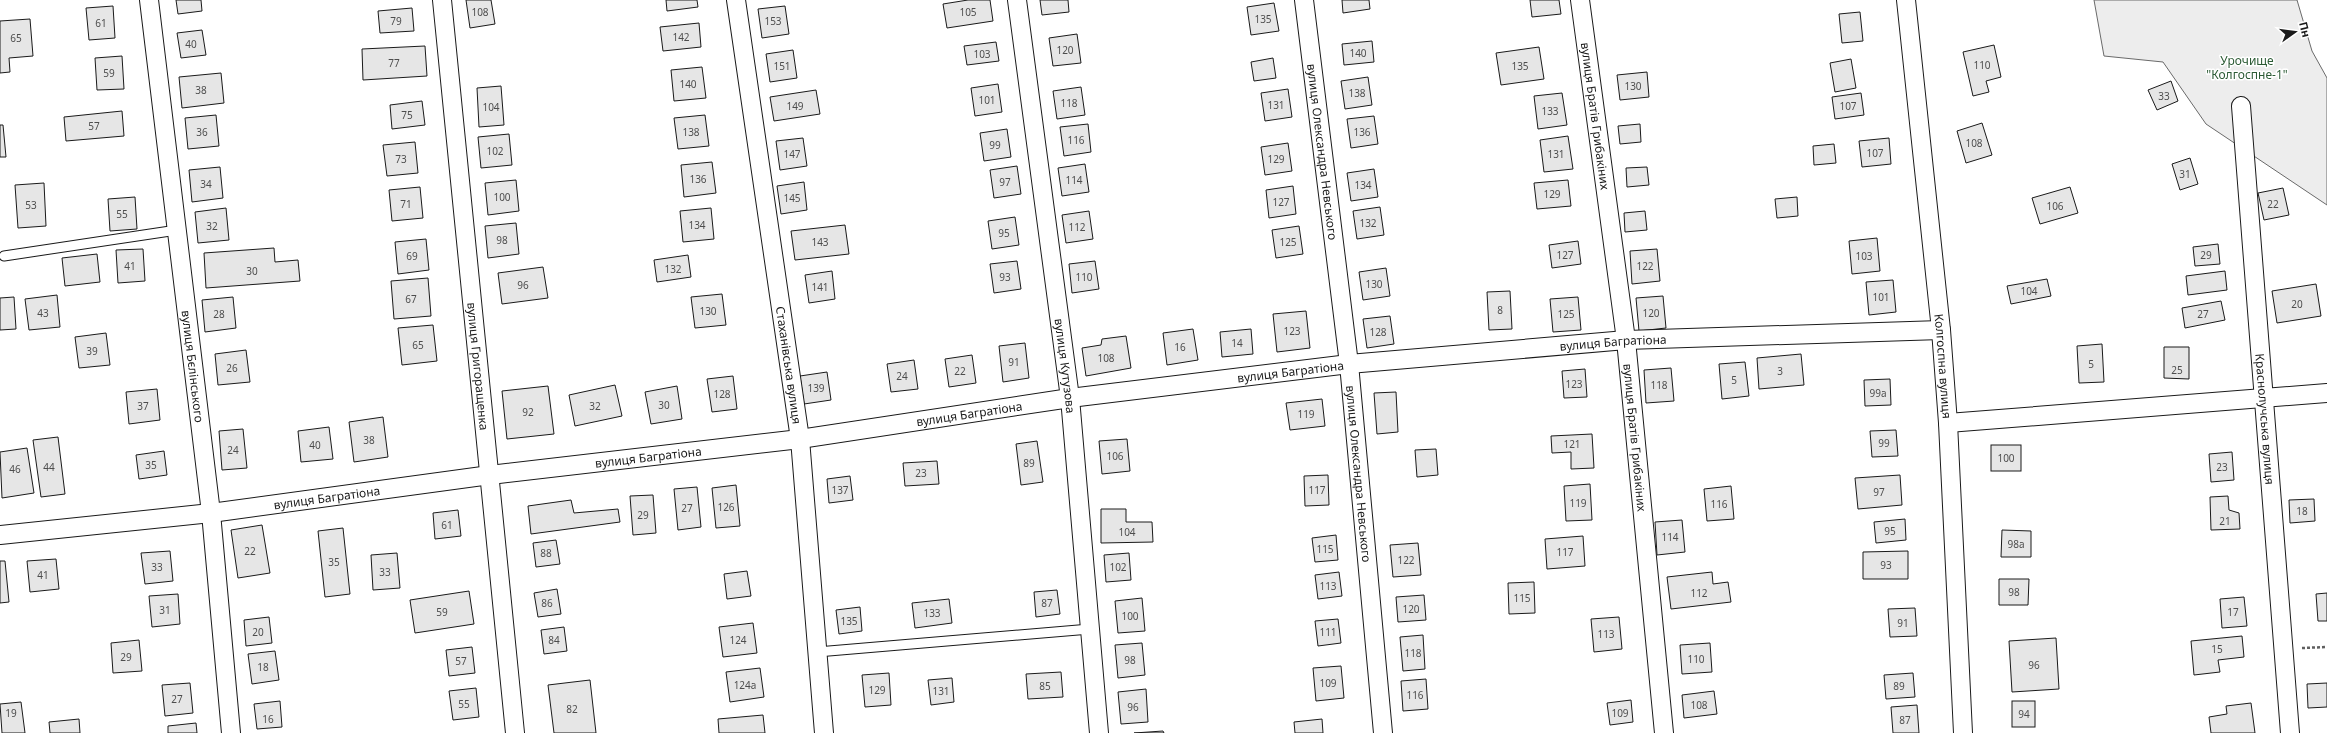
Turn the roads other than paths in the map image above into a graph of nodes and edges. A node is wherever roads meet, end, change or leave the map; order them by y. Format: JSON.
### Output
{"nodes":[{"id":1,"x":149,"y":0,"type":"edge"},
{"id":2,"x":442,"y":0,"type":"edge"},
{"id":3,"x":736,"y":0,"type":"edge"},
{"id":4,"x":1017,"y":0,"type":"edge"},
{"id":5,"x":1304,"y":0,"type":"edge"},
{"id":6,"x":1580,"y":0,"type":"edge"},
{"id":7,"x":1906,"y":0,"type":"edge"},
{"id":8,"x":2241,"y":106,"type":"dead end"},
{"id":9,"x":177,"y":230,"type":"junction"},
{"id":10,"x":4,"y":256,"type":"dead end"},
{"id":11,"x":1941,"y":330,"type":"junction"},
{"id":12,"x":1626,"y":340,"type":"junction"},
{"id":13,"x":1349,"y":364,"type":"junction"},
{"id":14,"x":2327,"y":393,"type":"edge"},
{"id":15,"x":1070,"y":398,"type":"junction"},
{"id":16,"x":2265,"y":398,"type":"junction"},
{"id":17,"x":1948,"y":422,"type":"junction"},
{"id":18,"x":800,"y":439,"type":"junction"},
{"id":19,"x":490,"y":475,"type":"junction"},
{"id":20,"x":211,"y":513,"type":"junction"},
{"id":21,"x":0,"y":534,"type":"edge"},
{"id":22,"x":1090,"y":629,"type":"junction"},
{"id":23,"x":817,"y":652,"type":"junction"},
{"id":24,"x":231,"y":733,"type":"edge"},
{"id":25,"x":515,"y":733,"type":"edge"},
{"id":26,"x":824,"y":733,"type":"edge"},
{"id":27,"x":1099,"y":733,"type":"edge"},
{"id":28,"x":1383,"y":733,"type":"edge"},
{"id":29,"x":1664,"y":733,"type":"edge"},
{"id":30,"x":1963,"y":733,"type":"edge"},
{"id":31,"x":2290,"y":733,"type":"edge"}],
"edges":[{"from":1,"to":9,"type":"street","name":"вулиця Бєлінського"},
{"from":2,"to":19,"type":"street","name":"вулиця Григоращенка"},
{"from":3,"to":18,"type":"street","name":"Стаханівська вулиця"},
{"from":4,"to":15,"type":"street","name":"вулиця Кутузова"},
{"from":5,"to":13,"type":"street","name":"вулиця Олександра Невського"},
{"from":6,"to":12,"type":"street","name":"вулиця Братів Грибакіних"},
{"from":7,"to":11,"type":"street","name":"Колгоспна вулиця"},
{"from":8,"to":16,"type":"street","name":"Краснолучська вулиця"},
{"from":9,"to":10,"type":"lane"},
{"from":9,"to":20,"type":"street","name":"вулиця Бєлінського"},
{"from":11,"to":12,"type":"street","name":"вулиця Багратіона"},
{"from":11,"to":17,"type":"street","name":"Колгоспна вулиця"},
{"from":12,"to":13,"type":"street","name":"вулиця Багратіона"},
{"from":12,"to":29,"type":"street","name":"вулиця Братів Грибакіних"},
{"from":13,"to":15,"type":"street","name":"вулиця Багратіона"},
{"from":13,"to":28,"type":"street","name":"вулиця Олександра Невського"},
{"from":14,"to":16,"type":"street"},
{"from":15,"to":18,"type":"street","name":"вулиця Багратіона"},
{"from":15,"to":22,"type":"street","name":"вулиця Кутузова"},
{"from":16,"to":17,"type":"street"},
{"from":16,"to":31,"type":"street","name":"Краснолучська вулиця"},
{"from":17,"to":30,"type":"street","name":"Колгоспна вулиця"},
{"from":18,"to":19,"type":"street","name":"вулиця Багратіона"},
{"from":18,"to":23,"type":"street","name":"Стаханівська вулиця"},
{"from":19,"to":20,"type":"street","name":"вулиця Багратіона"},
{"from":19,"to":25,"type":"street","name":"вулиця Григоращенка"},
{"from":20,"to":21,"type":"street","name":"вулиця Багратіона"},
{"from":20,"to":24,"type":"street","name":"вулиця Бєлінського"},
{"from":22,"to":23,"type":"lane"},
{"from":22,"to":27,"type":"street","name":"вулиця Кутузова"},
{"from":23,"to":26,"type":"street","name":"Стаханівська вулиця"}]}
